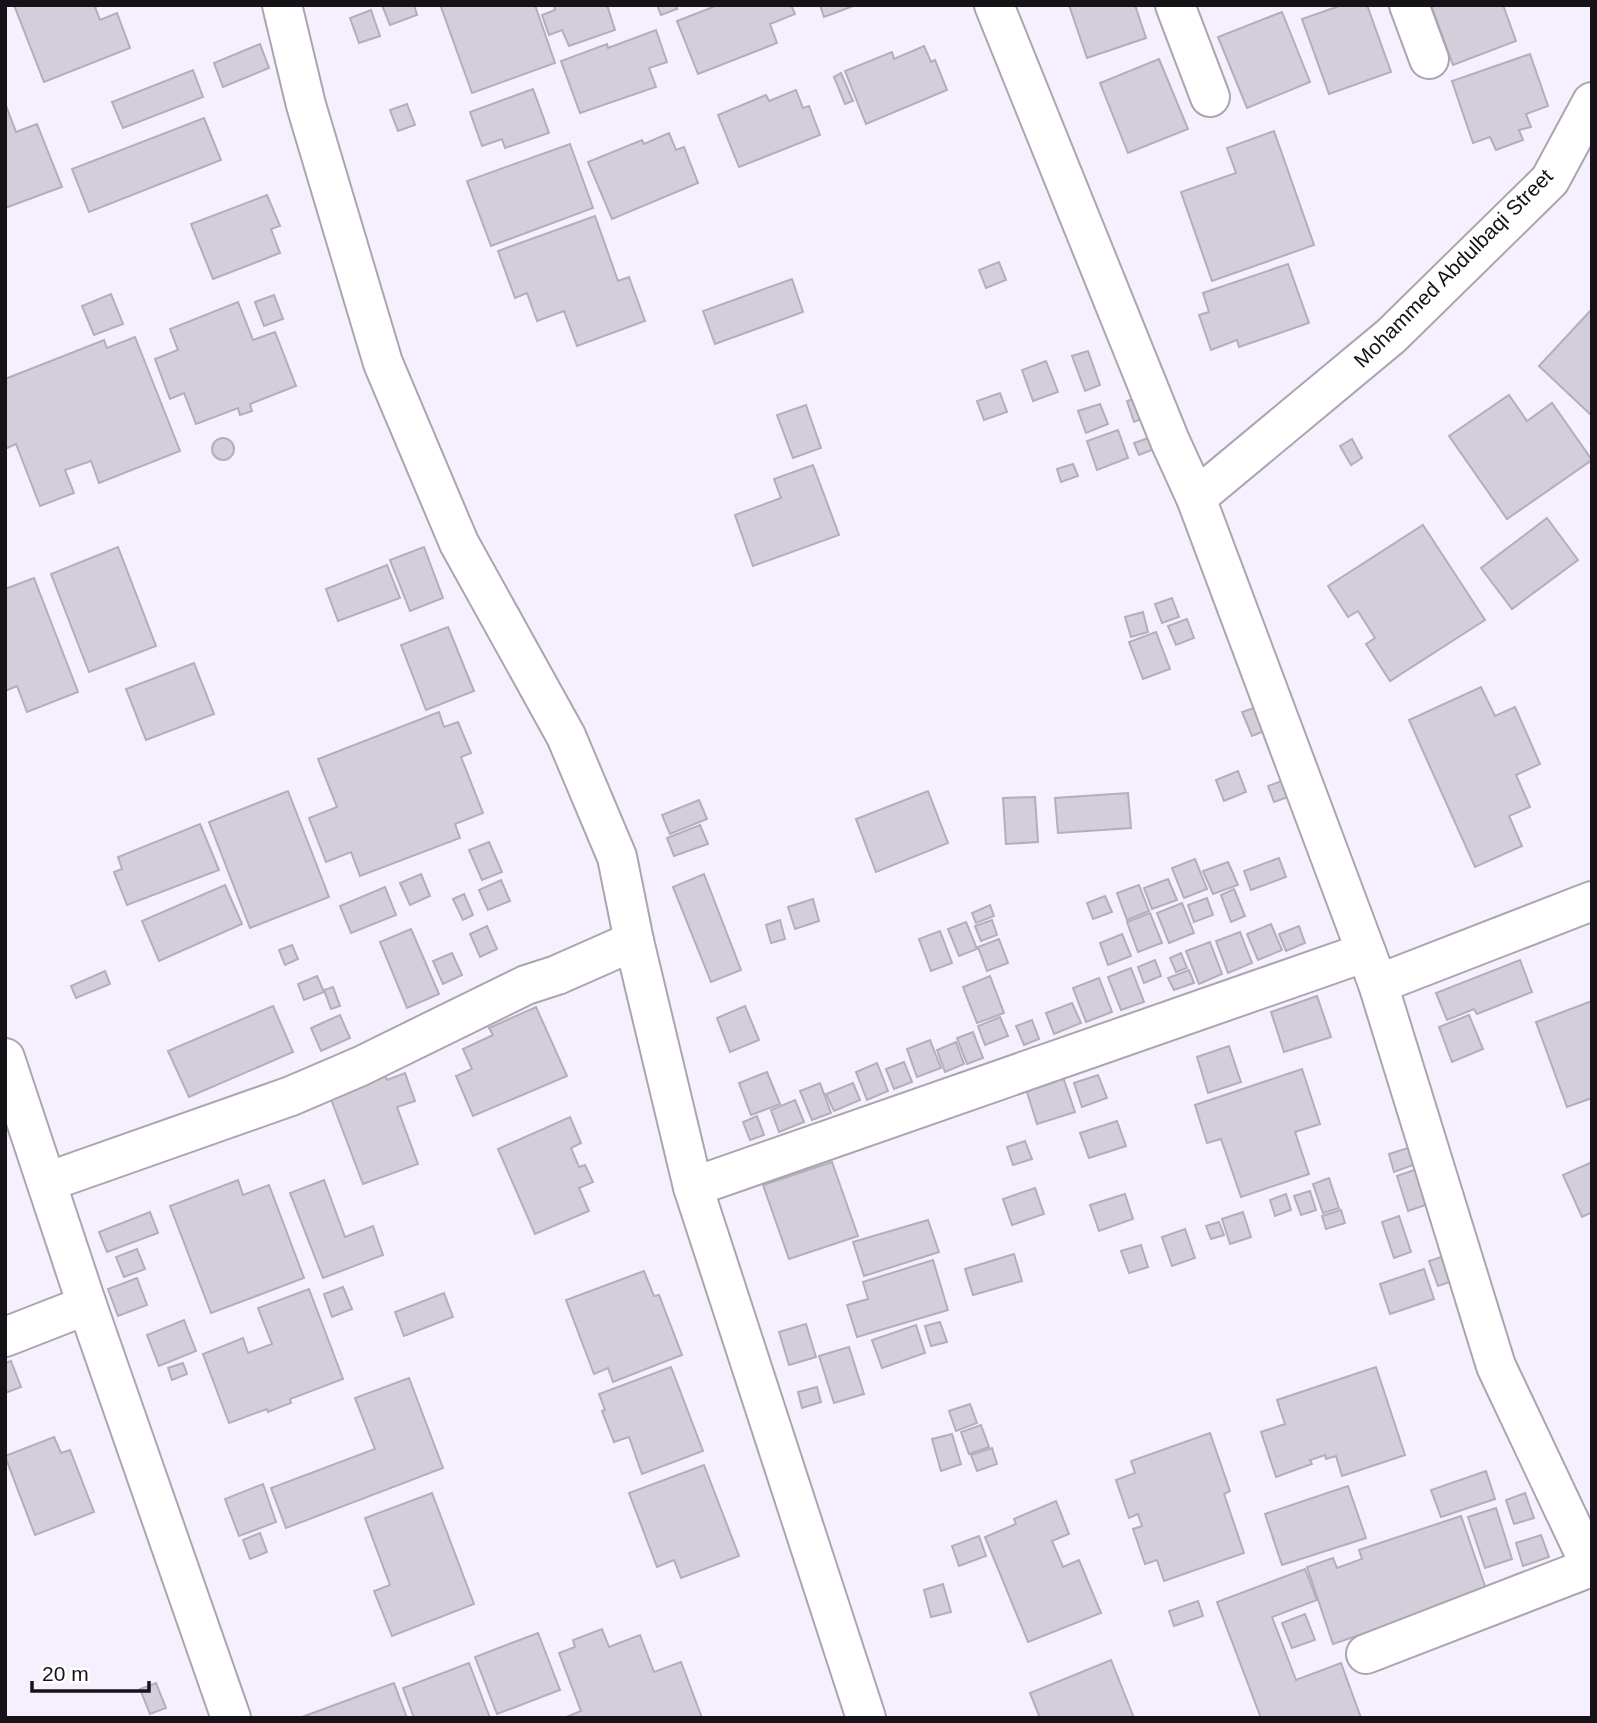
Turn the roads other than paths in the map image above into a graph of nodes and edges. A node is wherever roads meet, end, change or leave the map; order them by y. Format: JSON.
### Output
{"nodes":[{"id":1,"x":282,"y":5,"type":"edge"},
{"id":2,"x":994,"y":5,"type":"edge"},
{"id":3,"x":1175,"y":5,"type":"edge"},
{"id":4,"x":1409,"y":5,"type":"edge"},
{"id":5,"x":1429,"y":59,"type":"dead end"},
{"id":6,"x":1210,"y":97,"type":"dead end"},
{"id":7,"x":1592,"y":102,"type":"edge"},
{"id":8,"x":1196,"y":498,"type":"junction"},
{"id":9,"x":1592,"y":901,"type":"edge"},
{"id":10,"x":634,"y":941,"type":"junction"},
{"id":11,"x":1372,"y":968,"type":"junction"},
{"id":12,"x":5,"y":1058,"type":"edge"},
{"id":13,"x":15,"y":1116,"type":"edge"},
{"id":14,"x":47,"y":1182,"type":"junction"},
{"id":15,"x":693,"y":1187,"type":"junction"},
{"id":16,"x":87,"y":1305,"type":"junction"},
{"id":17,"x":5,"y":1336,"type":"edge"},
{"id":18,"x":1591,"y":1568,"type":"edge"},
{"id":19,"x":1367,"y":1654,"type":"dead end"},
{"id":20,"x":231,"y":1718,"type":"edge"},
{"id":21,"x":866,"y":1718,"type":"edge"}],
"edges":[{"from":1,"to":10,"type":"street"},
{"from":2,"to":8,"type":"street"},
{"from":3,"to":6,"type":"street"},
{"from":4,"to":5,"type":"street"},
{"from":7,"to":8,"type":"street","name":"Mohammed Abdulbaqi Street"},
{"from":8,"to":11,"type":"street"},
{"from":9,"to":11,"type":"street"},
{"from":10,"to":14,"type":"street"},
{"from":10,"to":15,"type":"street"},
{"from":11,"to":15,"type":"street"},
{"from":11,"to":18,"type":"street"},
{"from":12,"to":13,"type":"street"},
{"from":13,"to":14,"type":"street"},
{"from":14,"to":16,"type":"street"},
{"from":15,"to":21,"type":"street"},
{"from":16,"to":17,"type":"street"},
{"from":16,"to":20,"type":"street"},
{"from":18,"to":19,"type":"street"}]}
